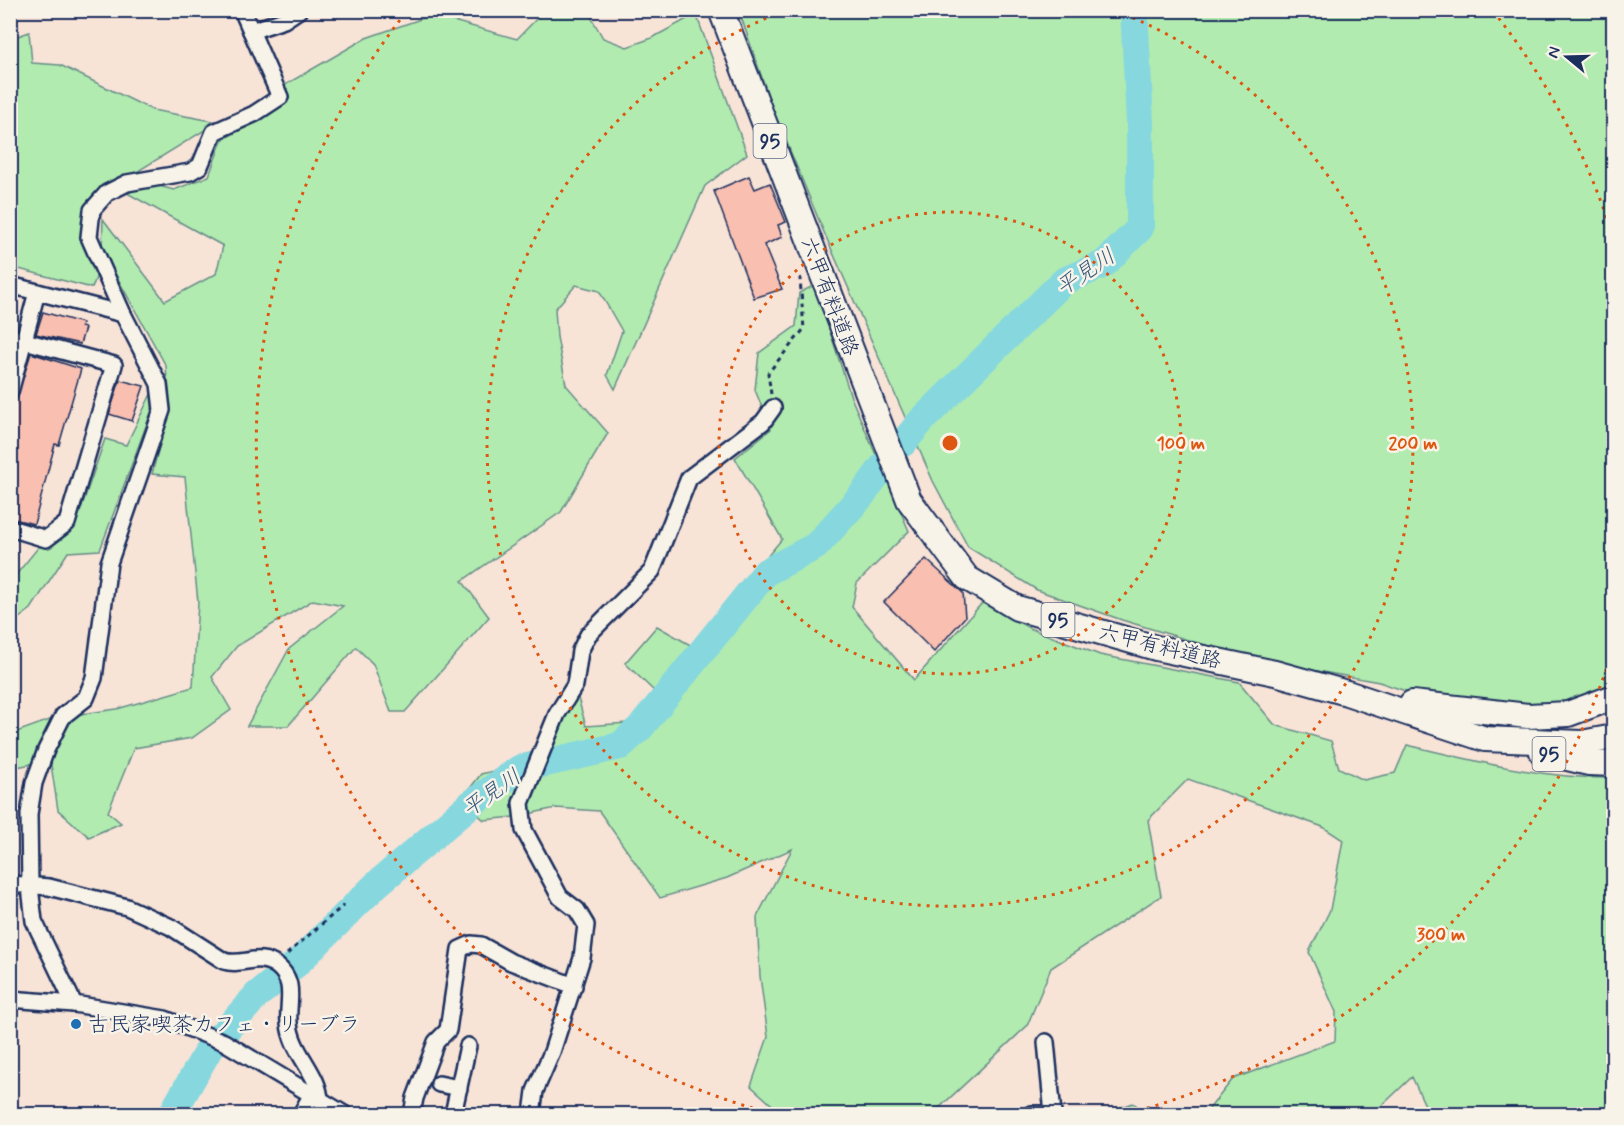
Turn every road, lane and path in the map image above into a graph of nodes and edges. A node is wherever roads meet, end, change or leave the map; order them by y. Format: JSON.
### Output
{"nodes":[{"id":1,"x":242,"y":10,"type":"edge"},
{"id":2,"x":299,"y":10,"type":"edge"},
{"id":3,"x":721,"y":10,"type":"edge"},
{"id":4,"x":251,"y":31,"type":"junction"},
{"id":5,"x":820,"y":271,"type":"junction"},
{"id":6,"x":10,"y":285,"type":"edge"},
{"id":7,"x":38,"y":292,"type":"junction"},
{"id":8,"x":123,"y":314,"type":"junction"},
{"id":9,"x":18,"y":339,"type":"edge"},
{"id":10,"x":10,"y":392,"type":"edge"},
{"id":11,"x":773,"y":408,"type":"joint"},
{"id":12,"x":10,"y":528,"type":"edge"},
{"id":13,"x":1347,"y":693,"type":"junction"},
{"id":14,"x":1614,"y":697,"type":"edge"},
{"id":15,"x":1614,"y":737,"type":"edge"},
{"id":16,"x":1485,"y":739,"type":"junction"},
{"id":17,"x":1614,"y":764,"type":"edge"},
{"id":18,"x":10,"y":884,"type":"edge"},
{"id":19,"x":30,"y":887,"type":"junction"},
{"id":20,"x":344,"y":905,"type":"dead end"},
{"id":21,"x":279,"y":969,"type":"junction"},
{"id":22,"x":574,"y":986,"type":"junction"},
{"id":23,"x":10,"y":999,"type":"edge"},
{"id":24,"x":74,"y":1004,"type":"junction"},
{"id":25,"x":1046,"y":1042,"type":"dead end"},
{"id":26,"x":468,"y":1046,"type":"dead end"},
{"id":27,"x":439,"y":1084,"type":"dead end"},
{"id":28,"x":459,"y":1088,"type":"junction"},
{"id":29,"x":316,"y":1098,"type":"junction"},
{"id":30,"x":301,"y":1114,"type":"edge"},
{"id":31,"x":344,"y":1114,"type":"edge"},
{"id":32,"x":412,"y":1114,"type":"edge"},
{"id":33,"x":453,"y":1114,"type":"edge"},
{"id":34,"x":532,"y":1114,"type":"edge"},
{"id":35,"x":1031,"y":1114,"type":"edge"},
{"id":36,"x":1043,"y":1114,"type":"edge"},
{"id":37,"x":1053,"y":1114,"type":"edge"}],
"edges":[{"from":1,"to":4,"type":"street"},
{"from":2,"to":4,"type":"street"},
{"from":3,"to":5,"type":"main road","name":"六甲有料道路","number":"95"},
{"from":4,"to":8,"type":"street"},
{"from":5,"to":11,"type":"path"},
{"from":5,"to":13,"type":"main road","name":"六甲有料道路","number":"95"},
{"from":6,"to":7,"type":"street"},
{"from":7,"to":8,"type":"street"},
{"from":7,"to":9,"type":"street"},
{"from":8,"to":19,"type":"street"},
{"from":9,"to":10,"type":"street"},
{"from":9,"to":12,"type":"street"},
{"from":11,"to":22,"type":"street"},
{"from":13,"to":14,"type":"main road","number":"95"},
{"from":13,"to":16,"type":"main road","name":"六甲有料道路","number":"95"},
{"from":15,"to":16,"type":"main road","name":"六甲有料道路","number":"95"},
{"from":16,"to":17,"type":"main road","number":"95"},
{"from":18,"to":19,"type":"street"},
{"from":19,"to":21,"type":"street"},
{"from":19,"to":24,"type":"street"},
{"from":20,"to":21,"type":"path"},
{"from":21,"to":29,"type":"street"},
{"from":22,"to":32,"type":"street"},
{"from":22,"to":34,"type":"street"},
{"from":23,"to":24,"type":"street"},
{"from":24,"to":29,"type":"street"},
{"from":25,"to":37,"type":"street"},
{"from":26,"to":28,"type":"street"},
{"from":27,"to":28,"type":"street"},
{"from":28,"to":33,"type":"street"},
{"from":29,"to":30,"type":"street"},
{"from":29,"to":31,"type":"street"},
{"from":35,"to":36,"type":"street"}]}
